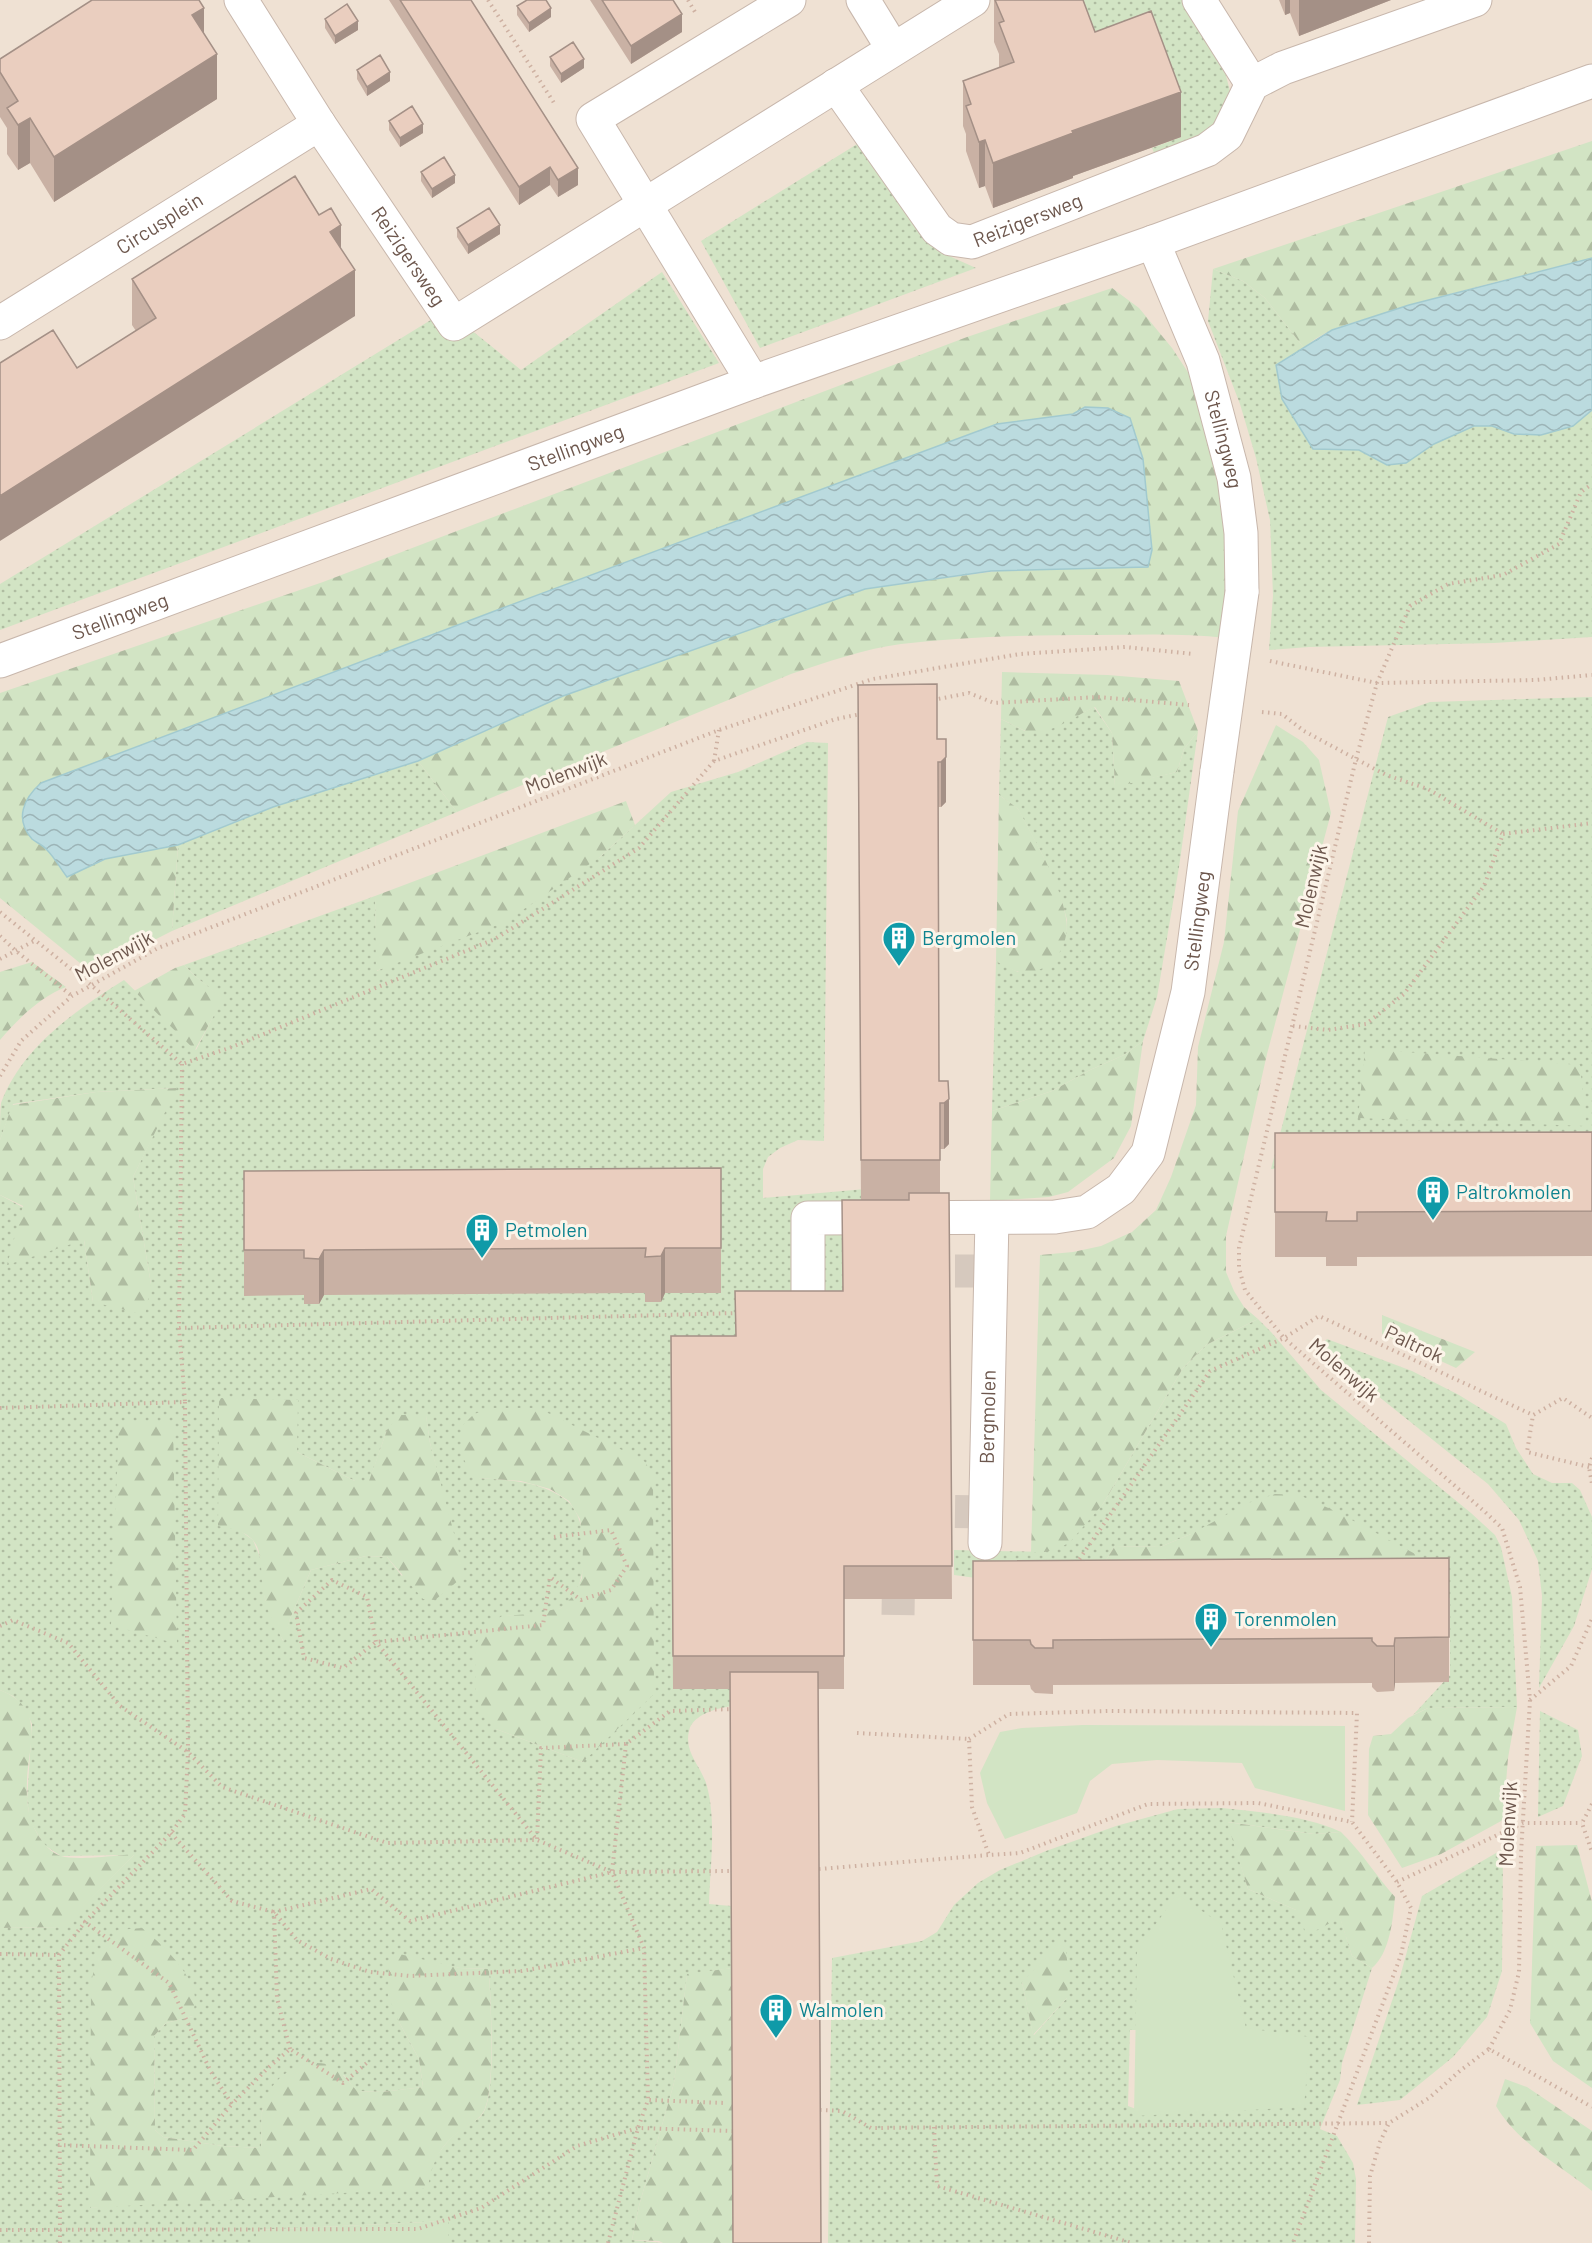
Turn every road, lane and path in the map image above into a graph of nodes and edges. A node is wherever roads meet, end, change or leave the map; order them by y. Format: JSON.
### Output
{"nodes":[{"id":1,"x":241,"y":0,"type":"edge"},
{"id":2,"x":488,"y":0,"type":"edge"},
{"id":3,"x":789,"y":0,"type":"edge"},
{"id":4,"x":863,"y":0,"type":"edge"},
{"id":5,"x":973,"y":0,"type":"edge"},
{"id":6,"x":1199,"y":0,"type":"edge"},
{"id":7,"x":1475,"y":0,"type":"edge"},
{"id":8,"x":893,"y":49,"type":"junction"},
{"id":9,"x":1592,"y":81,"type":"edge"},
{"id":10,"x":1252,"y":84,"type":"junction"},
{"id":11,"x":836,"y":85,"type":"junction"},
{"id":12,"x":593,"y":119,"type":"junction"},
{"id":13,"x":319,"y":124,"type":"junction"},
{"id":14,"x":646,"y":206,"type":"junction"},
{"id":15,"x":1153,"y":242,"type":"junction"},
{"id":16,"x":0,"y":324,"type":"edge"},
{"id":17,"x":753,"y":382,"type":"junction"},
{"id":18,"x":1592,"y":484,"type":"edge"},
{"id":19,"x":1200,"y":654,"type":"dead end"},
{"id":20,"x":1267,"y":660,"type":"dead end"},
{"id":21,"x":0,"y":662,"type":"edge"},
{"id":22,"x":1592,"y":675,"type":"edge"},
{"id":23,"x":1377,"y":683,"type":"junction"},
{"id":24,"x":924,"y":702,"type":"edge"},
{"id":25,"x":1190,"y":705,"type":"dead end"},
{"id":26,"x":869,"y":712,"type":"edge"},
{"id":27,"x":1259,"y":712,"type":"dead end"},
{"id":28,"x":719,"y":730,"type":"junction"},
{"id":29,"x":1356,"y":759,"type":"junction"},
{"id":30,"x":714,"y":761,"type":"junction"},
{"id":31,"x":1592,"y":823,"type":"edge"},
{"id":32,"x":1503,"y":834,"type":"junction"},
{"id":33,"x":0,"y":912,"type":"edge"},
{"id":34,"x":0,"y":936,"type":"edge"},
{"id":35,"x":36,"y":940,"type":"junction"},
{"id":36,"x":16,"y":951,"type":"junction"},
{"id":37,"x":0,"y":959,"type":"edge"},
{"id":38,"x":91,"y":985,"type":"junction"},
{"id":39,"x":72,"y":996,"type":"junction"},
{"id":40,"x":1293,"y":1026,"type":"junction"},
{"id":41,"x":182,"y":1064,"type":"junction"},
{"id":42,"x":0,"y":1076,"type":"edge"},
{"id":43,"x":992,"y":1218,"type":"junction"},
{"id":44,"x":808,"y":1311,"type":"edge"},
{"id":45,"x":748,"y":1313,"type":"edge"},
{"id":46,"x":179,"y":1329,"type":"junction"},
{"id":47,"x":1284,"y":1338,"type":"junction"},
{"id":48,"x":185,"y":1402,"type":"junction"},
{"id":49,"x":0,"y":1408,"type":"edge"},
{"id":50,"x":1533,"y":1415,"type":"junction"},
{"id":51,"x":1592,"y":1418,"type":"edge"},
{"id":52,"x":1592,"y":1458,"type":"edge"},
{"id":53,"x":1589,"y":1467,"type":"junction"},
{"id":54,"x":1592,"y":1484,"type":"edge"},
{"id":55,"x":554,"y":1536,"type":"dead end"},
{"id":56,"x":985,"y":1543,"type":"dead end"},
{"id":57,"x":1076,"y":1565,"type":"edge"},
{"id":58,"x":1592,"y":1619,"type":"edge"},
{"id":59,"x":0,"y":1626,"type":"edge"},
{"id":60,"x":376,"y":1642,"type":"junction"},
{"id":61,"x":1530,"y":1700,"type":"junction"},
{"id":62,"x":739,"y":1709,"type":"edge"},
{"id":63,"x":857,"y":1733,"type":"dead end"},
{"id":64,"x":969,"y":1739,"type":"junction"},
{"id":65,"x":626,"y":1744,"type":"junction"},
{"id":66,"x":188,"y":1752,"type":"junction"},
{"id":67,"x":1592,"y":1803,"type":"edge"},
{"id":68,"x":1352,"y":1822,"type":"junction"},
{"id":69,"x":1522,"y":1823,"type":"junction"},
{"id":70,"x":1582,"y":1823,"type":"junction"},
{"id":71,"x":171,"y":1833,"type":"junction"},
{"id":72,"x":537,"y":1840,"type":"junction"},
{"id":73,"x":1592,"y":1852,"type":"edge"},
{"id":74,"x":989,"y":1855,"type":"junction"},
{"id":75,"x":819,"y":1869,"type":"edge"},
{"id":76,"x":731,"y":1871,"type":"edge"},
{"id":77,"x":612,"y":1872,"type":"junction"},
{"id":78,"x":1397,"y":1882,"type":"junction"},
{"id":79,"x":273,"y":1912,"type":"junction"},
{"id":80,"x":85,"y":1923,"type":"junction"},
{"id":81,"x":644,"y":1948,"type":"junction"},
{"id":82,"x":0,"y":1954,"type":"edge"},
{"id":83,"x":58,"y":1956,"type":"junction"},
{"id":84,"x":291,"y":2049,"type":"junction"},
{"id":85,"x":1489,"y":2049,"type":"junction"},
{"id":86,"x":368,"y":2062,"type":"dead end"},
{"id":87,"x":648,"y":2100,"type":"junction"},
{"id":88,"x":725,"y":2103,"type":"dead end"},
{"id":89,"x":232,"y":2104,"type":"junction"},
{"id":90,"x":1592,"y":2107,"type":"edge"},
{"id":91,"x":820,"y":2110,"type":"edge"},
{"id":92,"x":1389,"y":2124,"type":"junction"},
{"id":93,"x":1337,"y":2125,"type":"junction"},
{"id":94,"x":934,"y":2127,"type":"junction"},
{"id":95,"x":638,"y":2128,"type":"junction"},
{"id":96,"x":733,"y":2131,"type":"edge"},
{"id":97,"x":58,"y":2145,"type":"junction"},
{"id":98,"x":0,"y":2230,"type":"edge"},
{"id":99,"x":60,"y":2230,"type":"junction"},
{"id":100,"x":60,"y":2243,"type":"edge"},
{"id":101,"x":608,"y":2243,"type":"edge"},
{"id":102,"x":1132,"y":2243,"type":"edge"},
{"id":103,"x":1293,"y":2243,"type":"edge"},
{"id":104,"x":1369,"y":2243,"type":"edge"}],
"edges":[{"from":1,"to":13,"type":"street","name":"Reizigersweg"},
{"from":2,"to":12,"type":"path"},
{"from":3,"to":12,"type":"street"},
{"from":4,"to":8,"type":"street"},
{"from":5,"to":8,"type":"street","name":"Reizigersweg"},
{"from":6,"to":10,"type":"street"},
{"from":7,"to":10,"type":"street"},
{"from":8,"to":11,"type":"street","name":"Reizigersweg"},
{"from":9,"to":15,"type":"street","name":"Stellingweg"},
{"from":10,"to":11,"type":"street","name":"Reizigersweg"},
{"from":11,"to":14,"type":"street","name":"Reizigersweg"},
{"from":12,"to":14,"type":"street"},
{"from":13,"to":14,"type":"street","name":"Reizigersweg"},
{"from":13,"to":16,"type":"street","name":"Circusplein"},
{"from":14,"to":17,"type":"street"},
{"from":15,"to":17,"type":"street","name":"Stellingweg"},
{"from":15,"to":43,"type":"street","name":"Stellingweg","bridge":true},
{"from":17,"to":21,"type":"street","name":"Stellingweg"},
{"from":18,"to":23,"type":"path","name":"Molenwijk"},
{"from":19,"to":28,"type":"path","name":"Molenwijk"},
{"from":20,"to":23,"type":"path"},
{"from":22,"to":23,"type":"path"},
{"from":23,"to":29,"type":"path","name":"Molenwijk"},
{"from":24,"to":25,"type":"path"},
{"from":26,"to":30,"type":"path"},
{"from":27,"to":29,"type":"path"},
{"from":28,"to":30,"type":"path"},
{"from":28,"to":38,"type":"path","name":"Molenwijk"},
{"from":29,"to":32,"type":"path"},
{"from":29,"to":40,"type":"path","name":"Molenwijk"},
{"from":30,"to":41,"type":"path"},
{"from":31,"to":32,"type":"path"},
{"from":32,"to":40,"type":"path"},
{"from":33,"to":35,"type":"path"},
{"from":34,"to":36,"type":"path"},
{"from":35,"to":36,"type":"path"},
{"from":35,"to":38,"type":"path"},
{"from":36,"to":37,"type":"path"},
{"from":36,"to":39,"type":"path"},
{"from":38,"to":39,"type":"path","name":"Molenwijk"},
{"from":38,"to":41,"type":"path"},
{"from":39,"to":42,"type":"path","name":"Molenwijk"},
{"from":40,"to":47,"type":"path","name":"Molenwijk"},
{"from":41,"to":46,"type":"path"},
{"from":43,"to":44,"type":"street","name":"Stellingweg"},
{"from":43,"to":56,"type":"street","name":"Bergmolen"},
{"from":45,"to":46,"type":"path"},
{"from":46,"to":48,"type":"path"},
{"from":47,"to":50,"type":"path","name":"Paltrok"},
{"from":47,"to":57,"type":"path"},
{"from":47,"to":61,"type":"path","name":"Molenwijk"},
{"from":48,"to":49,"type":"path"},
{"from":48,"to":66,"type":"path"},
{"from":50,"to":51,"type":"path"},
{"from":50,"to":53,"type":"path"},
{"from":52,"to":53,"type":"path"},
{"from":53,"to":54,"type":"path"},
{"from":55,"to":60,"type":"path"},
{"from":58,"to":61,"type":"path"},
{"from":59,"to":66,"type":"path"},
{"from":60,"to":60,"type":"path"},
{"from":60,"to":72,"type":"path"},
{"from":61,"to":69,"type":"path","name":"Molenwijk"},
{"from":62,"to":65,"type":"path"},
{"from":63,"to":64,"type":"path"},
{"from":64,"to":68,"type":"path"},
{"from":64,"to":74,"type":"path"},
{"from":65,"to":72,"type":"path"},
{"from":65,"to":77,"type":"path"},
{"from":66,"to":71,"type":"path"},
{"from":66,"to":72,"type":"path"},
{"from":67,"to":70,"type":"path"},
{"from":68,"to":74,"type":"path"},
{"from":68,"to":78,"type":"path"},
{"from":69,"to":70,"type":"path"},
{"from":69,"to":78,"type":"path"},
{"from":69,"to":85,"type":"path","name":"Molenwijk"},
{"from":70,"to":73,"type":"path"},
{"from":71,"to":79,"type":"path"},
{"from":71,"to":80,"type":"path"},
{"from":72,"to":77,"type":"path"},
{"from":74,"to":75,"type":"path"},
{"from":76,"to":77,"type":"path"},
{"from":77,"to":79,"type":"path"},
{"from":77,"to":81,"type":"path"},
{"from":78,"to":93,"type":"path"},
{"from":79,"to":81,"type":"path"},
{"from":79,"to":84,"type":"path"},
{"from":80,"to":83,"type":"path"},
{"from":80,"to":89,"type":"path"},
{"from":81,"to":87,"type":"path"},
{"from":82,"to":83,"type":"path"},
{"from":83,"to":97,"type":"path"},
{"from":84,"to":86,"type":"path"},
{"from":84,"to":89,"type":"path"},
{"from":85,"to":90,"type":"path"},
{"from":85,"to":92,"type":"path"},
{"from":87,"to":88,"type":"path"},
{"from":87,"to":95,"type":"path"},
{"from":89,"to":97,"type":"path"},
{"from":91,"to":94,"type":"path"},
{"from":92,"to":93,"type":"path"},
{"from":92,"to":104,"type":"path"},
{"from":93,"to":94,"type":"path"},
{"from":93,"to":103,"type":"path"},
{"from":94,"to":102,"type":"path"},
{"from":95,"to":96,"type":"path"},
{"from":95,"to":99,"type":"path"},
{"from":95,"to":101,"type":"path"},
{"from":97,"to":99,"type":"path"},
{"from":98,"to":99,"type":"path"},
{"from":99,"to":100,"type":"path"}]}
